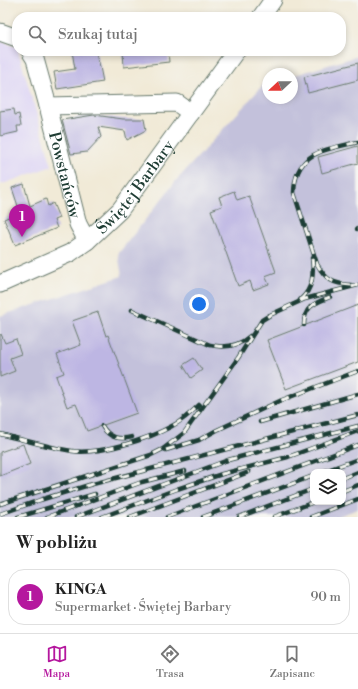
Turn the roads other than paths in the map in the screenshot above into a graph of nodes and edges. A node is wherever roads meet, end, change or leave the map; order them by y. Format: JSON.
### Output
{"nodes":[{"id":1,"x":273,"y":0,"type":"edge"},
{"id":2,"x":265,"y":12,"type":"edge"},
{"id":3,"x":0,"y":32,"type":"edge"},
{"id":4,"x":12,"y":36,"type":"edge"},
{"id":5,"x":33,"y":56,"type":"edge"},
{"id":6,"x":232,"y":56,"type":"edge"},
{"id":7,"x":48,"y":106,"type":"junction"},
{"id":8,"x":191,"y":113,"type":"junction"},
{"id":9,"x":87,"y":241,"type":"junction"},
{"id":10,"x":0,"y":284,"type":"edge"}],
"edges":[{"from":1,"to":2,"type":"street"},
{"from":3,"to":4,"type":"street"},
{"from":5,"to":7,"type":"street","name":"Powstańców"},
{"from":6,"to":8,"type":"street","name":"Świętej Barbary"},
{"from":7,"to":8,"type":"street","name":"Powstańców"},
{"from":7,"to":9,"type":"street","name":"Powstańców"},
{"from":8,"to":9,"type":"street","name":"Świętej Barbary"},
{"from":9,"to":10,"type":"street","name":"Świętej Barbary"}]}
